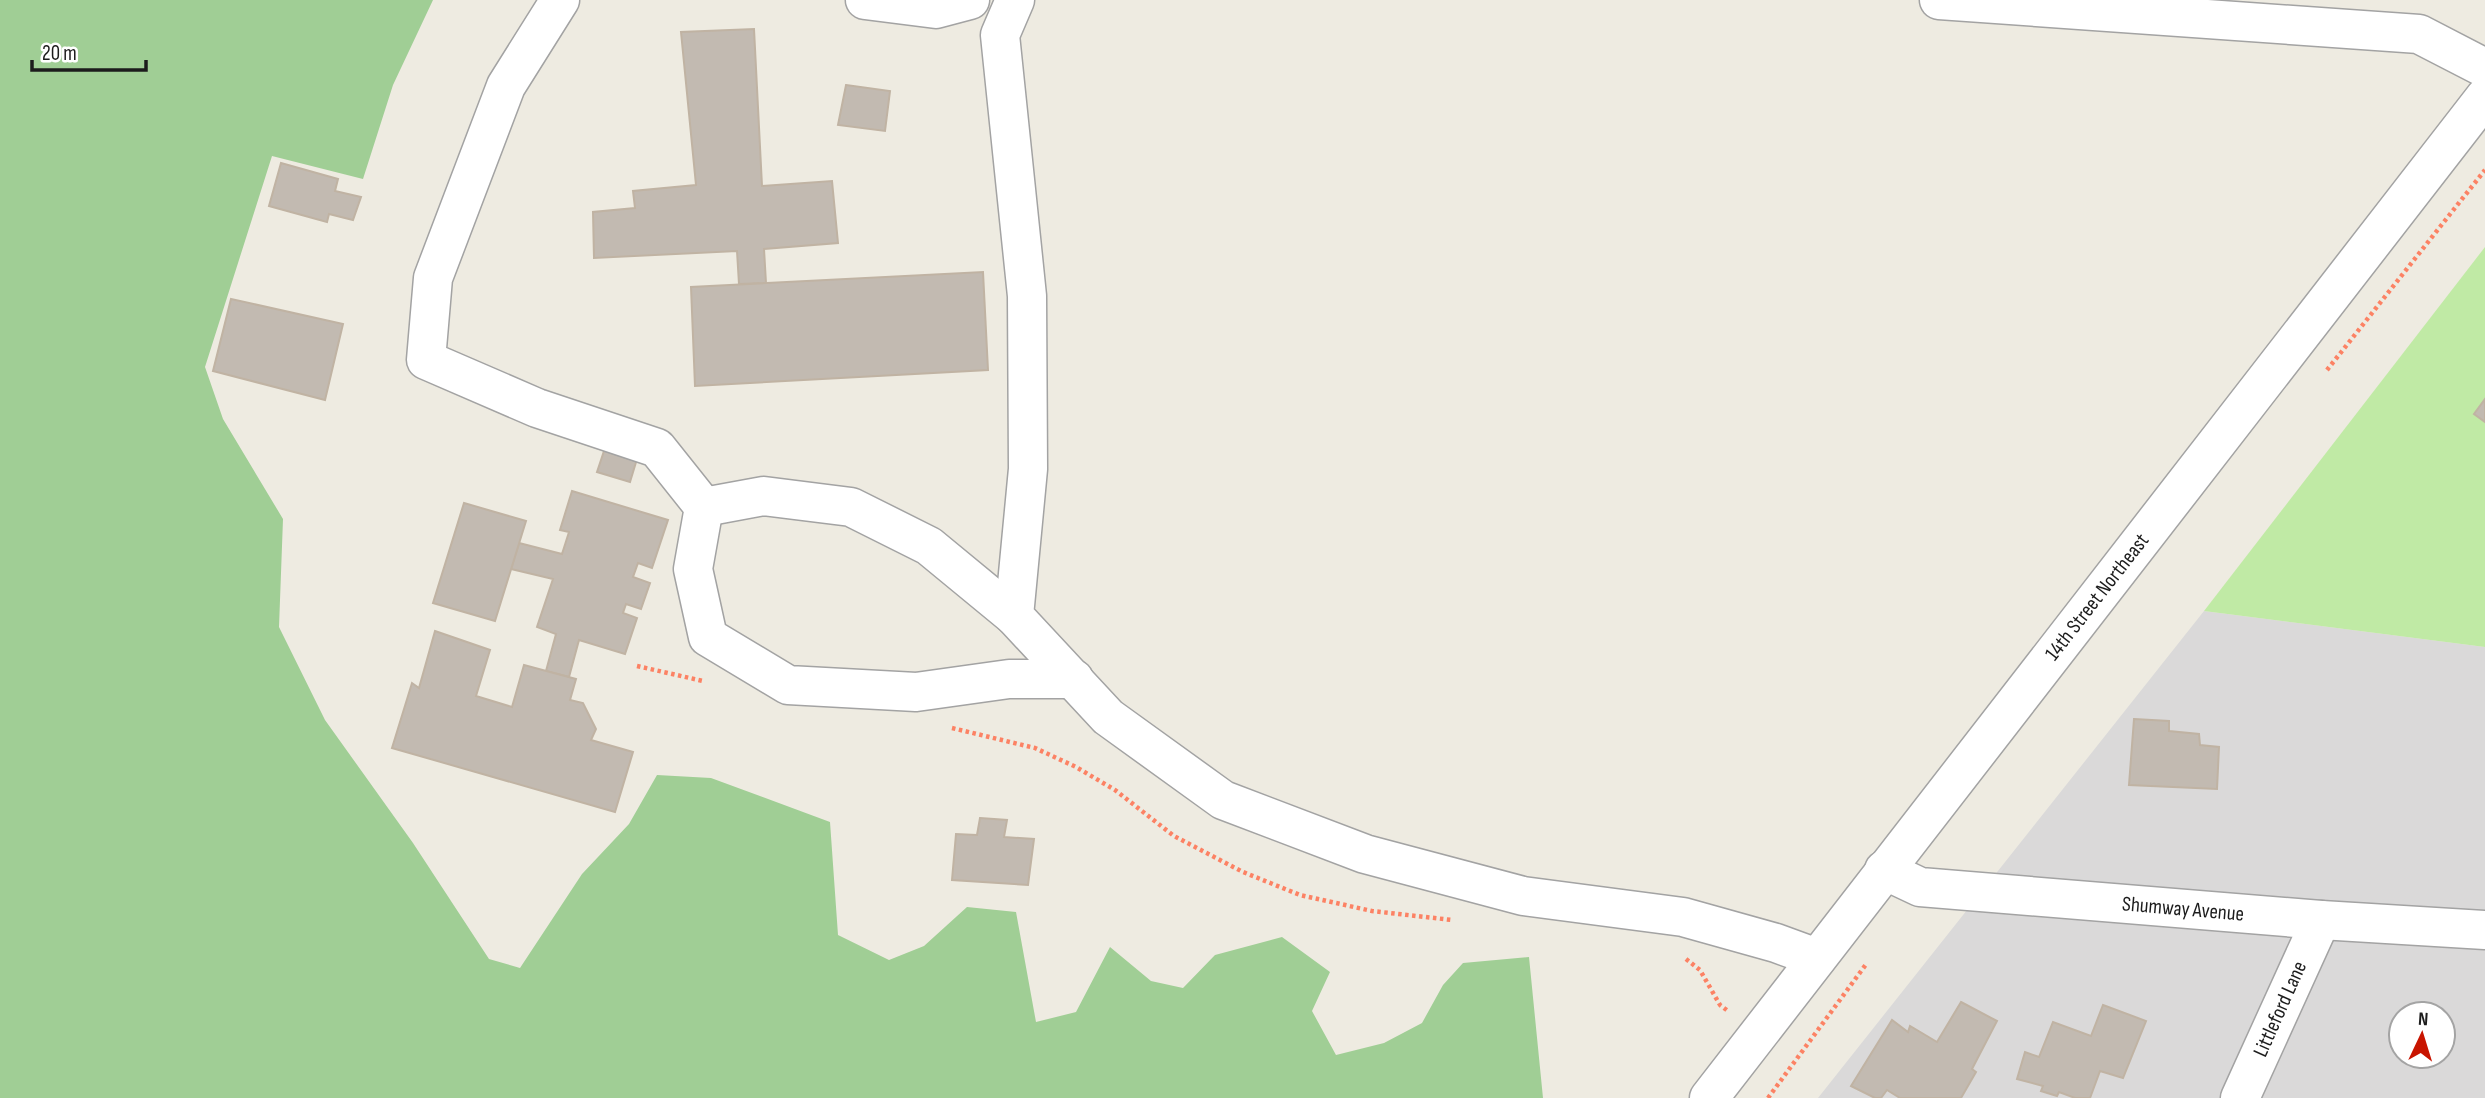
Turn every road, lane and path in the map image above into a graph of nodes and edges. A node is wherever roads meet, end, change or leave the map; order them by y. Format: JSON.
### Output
{"nodes":[{"id":1,"x":560,"y":0,"type":"edge"},
{"id":2,"x":864,"y":0,"type":"edge"},
{"id":3,"x":971,"y":0,"type":"edge"},
{"id":4,"x":1015,"y":0,"type":"edge"},
{"id":5,"x":1939,"y":0,"type":"edge"},
{"id":6,"x":2485,"y":68,"type":"edge"},
{"id":7,"x":2485,"y":97,"type":"edge"},
{"id":8,"x":704,"y":506,"type":"junction"},
{"id":9,"x":1014,"y":616,"type":"junction"},
{"id":10,"x":1073,"y":679,"type":"junction"},
{"id":11,"x":1884,"y":870,"type":"junction"},
{"id":12,"x":2321,"y":920,"type":"junction"},
{"id":13,"x":2485,"y":930,"type":"edge"},
{"id":14,"x":1817,"y":958,"type":"junction"},
{"id":15,"x":1867,"y":962,"type":"dead end"},
{"id":16,"x":1709,"y":1098,"type":"edge"},
{"id":17,"x":1768,"y":1098,"type":"edge"},
{"id":18,"x":2240,"y":1098,"type":"edge"}],
"edges":[{"from":1,"to":8,"type":"street"},
{"from":2,"to":3,"type":"street"},
{"from":4,"to":9,"type":"street"},
{"from":5,"to":6,"type":"street"},
{"from":7,"to":11,"type":"street","name":"14th Street Northeast"},
{"from":8,"to":9,"type":"street"},
{"from":8,"to":10,"type":"street"},
{"from":9,"to":10,"type":"street"},
{"from":10,"to":14,"type":"street"},
{"from":11,"to":12,"type":"street","name":"Shumway Avenue"},
{"from":11,"to":14,"type":"street","name":"14th Street Northeast"},
{"from":12,"to":13,"type":"street","name":"Shumway Avenue"},
{"from":12,"to":18,"type":"street","name":"Littleford Lane"},
{"from":14,"to":16,"type":"street","name":"14th Street Northeast"},
{"from":15,"to":17,"type":"path"}]}
